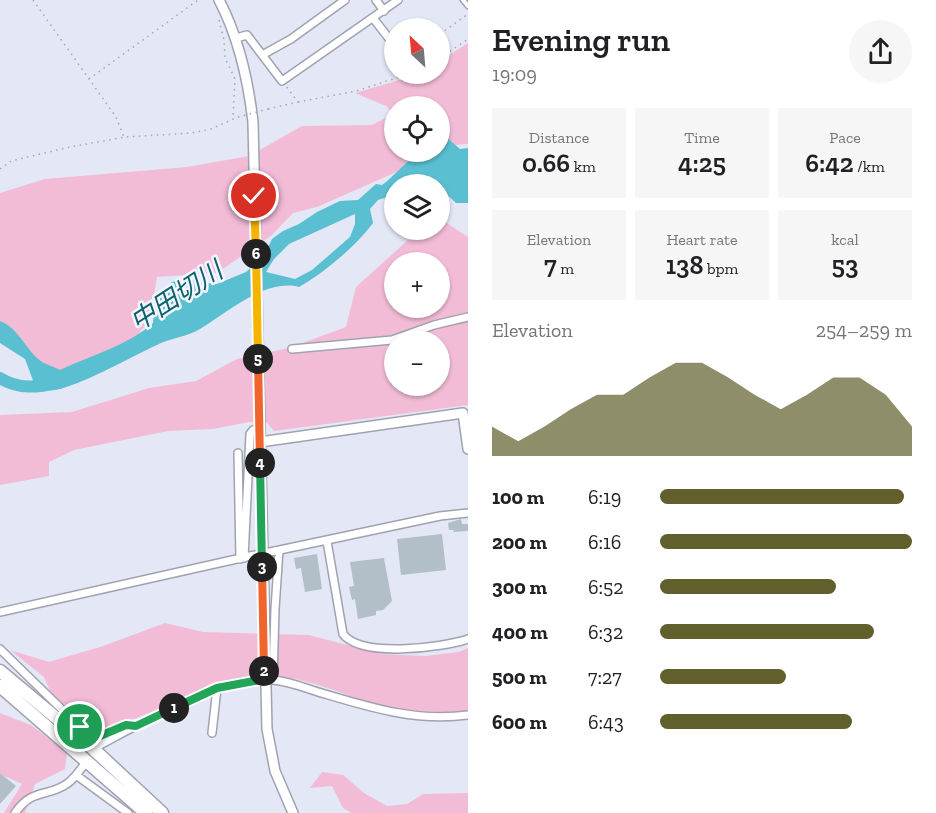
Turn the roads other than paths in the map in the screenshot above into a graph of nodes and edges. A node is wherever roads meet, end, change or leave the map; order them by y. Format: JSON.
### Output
{"nodes":[{"id":1,"x":345,"y":0,"type":"edge"},
{"id":2,"x":376,"y":0,"type":"edge"},
{"id":3,"x":398,"y":0,"type":"edge"},
{"id":4,"x":463,"y":0,"type":"edge"},
{"id":5,"x":221,"y":3,"type":"edge"},
{"id":6,"x":468,"y":6,"type":"edge"},
{"id":7,"x":384,"y":11,"type":"junction"},
{"id":8,"x":373,"y":18,"type":"junction"},
{"id":9,"x":384,"y":32,"type":"edge"},
{"id":10,"x":236,"y":38,"type":"junction"},
{"id":11,"x":264,"y":54,"type":"junction"},
{"id":12,"x":468,"y":317,"type":"edge"},
{"id":13,"x":292,"y":349,"type":"dead end"},
{"id":14,"x":466,"y":413,"type":"edge"},
{"id":15,"x":260,"y":429,"type":"junction"},
{"id":16,"x":260,"y":442,"type":"junction"},
{"id":17,"x":468,"y":449,"type":"edge"},
{"id":18,"x":238,"y":453,"type":"dead end"},
{"id":19,"x":468,"y":513,"type":"edge"},
{"id":20,"x":327,"y":541,"type":"junction"},
{"id":21,"x":277,"y":551,"type":"junction"},
{"id":22,"x":245,"y":558,"type":"junction"},
{"id":23,"x":0,"y":612,"type":"edge"},
{"id":24,"x":468,"y":639,"type":"edge"},
{"id":25,"x":0,"y":649,"type":"edge"},
{"id":26,"x":0,"y":671,"type":"edge"},
{"id":27,"x":269,"y":680,"type":"junction"},
{"id":28,"x":0,"y":686,"type":"edge"},
{"id":29,"x":217,"y":688,"type":"junction"},
{"id":30,"x":468,"y":715,"type":"edge"},
{"id":31,"x":136,"y":726,"type":"junction"},
{"id":32,"x":212,"y":734,"type":"dead end"},
{"id":33,"x":98,"y":746,"type":"dead end"},
{"id":34,"x":84,"y":765,"type":"dead end"},
{"id":35,"x":76,"y":775,"type":"junction"},
{"id":36,"x":15,"y":813,"type":"edge"},
{"id":37,"x":128,"y":813,"type":"edge"},
{"id":38,"x":146,"y":813,"type":"edge"},
{"id":39,"x":162,"y":813,"type":"edge"},
{"id":40,"x":293,"y":813,"type":"edge"}],
"edges":[{"from":1,"to":11,"type":"street"},
{"from":2,"to":7,"type":"street"},
{"from":3,"to":7,"type":"street"},
{"from":4,"to":6,"type":"lane"},
{"from":5,"to":10,"type":"street"},
{"from":7,"to":8,"type":"street"},
{"from":8,"to":9,"type":"street"},
{"from":8,"to":11,"type":"street"},
{"from":10,"to":11,"type":"street"},
{"from":10,"to":15,"type":"street"},
{"from":12,"to":13,"type":"street"},
{"from":14,"to":16,"type":"street"},
{"from":14,"to":17,"type":"street"},
{"from":15,"to":16,"type":"street"},
{"from":15,"to":22,"type":"street"},
{"from":16,"to":27,"type":"street"},
{"from":18,"to":22,"type":"street"},
{"from":19,"to":20,"type":"street"},
{"from":20,"to":21,"type":"street"},
{"from":20,"to":24,"type":"street"},
{"from":21,"to":22,"type":"street","bridge":true},
{"from":21,"to":27,"type":"street"},
{"from":22,"to":23,"type":"street"},
{"from":25,"to":31,"type":"street"},
{"from":26,"to":39,"type":"highway"},
{"from":27,"to":29,"type":"street"},
{"from":27,"to":30,"type":"street"},
{"from":27,"to":40,"type":"street"},
{"from":28,"to":38,"type":"highway"},
{"from":29,"to":31,"type":"street"},
{"from":29,"to":32,"type":"street"},
{"from":31,"to":33,"type":"street"},
{"from":34,"to":35,"type":"street"},
{"from":35,"to":36,"type":"street"},
{"from":35,"to":37,"type":"street"}]}
